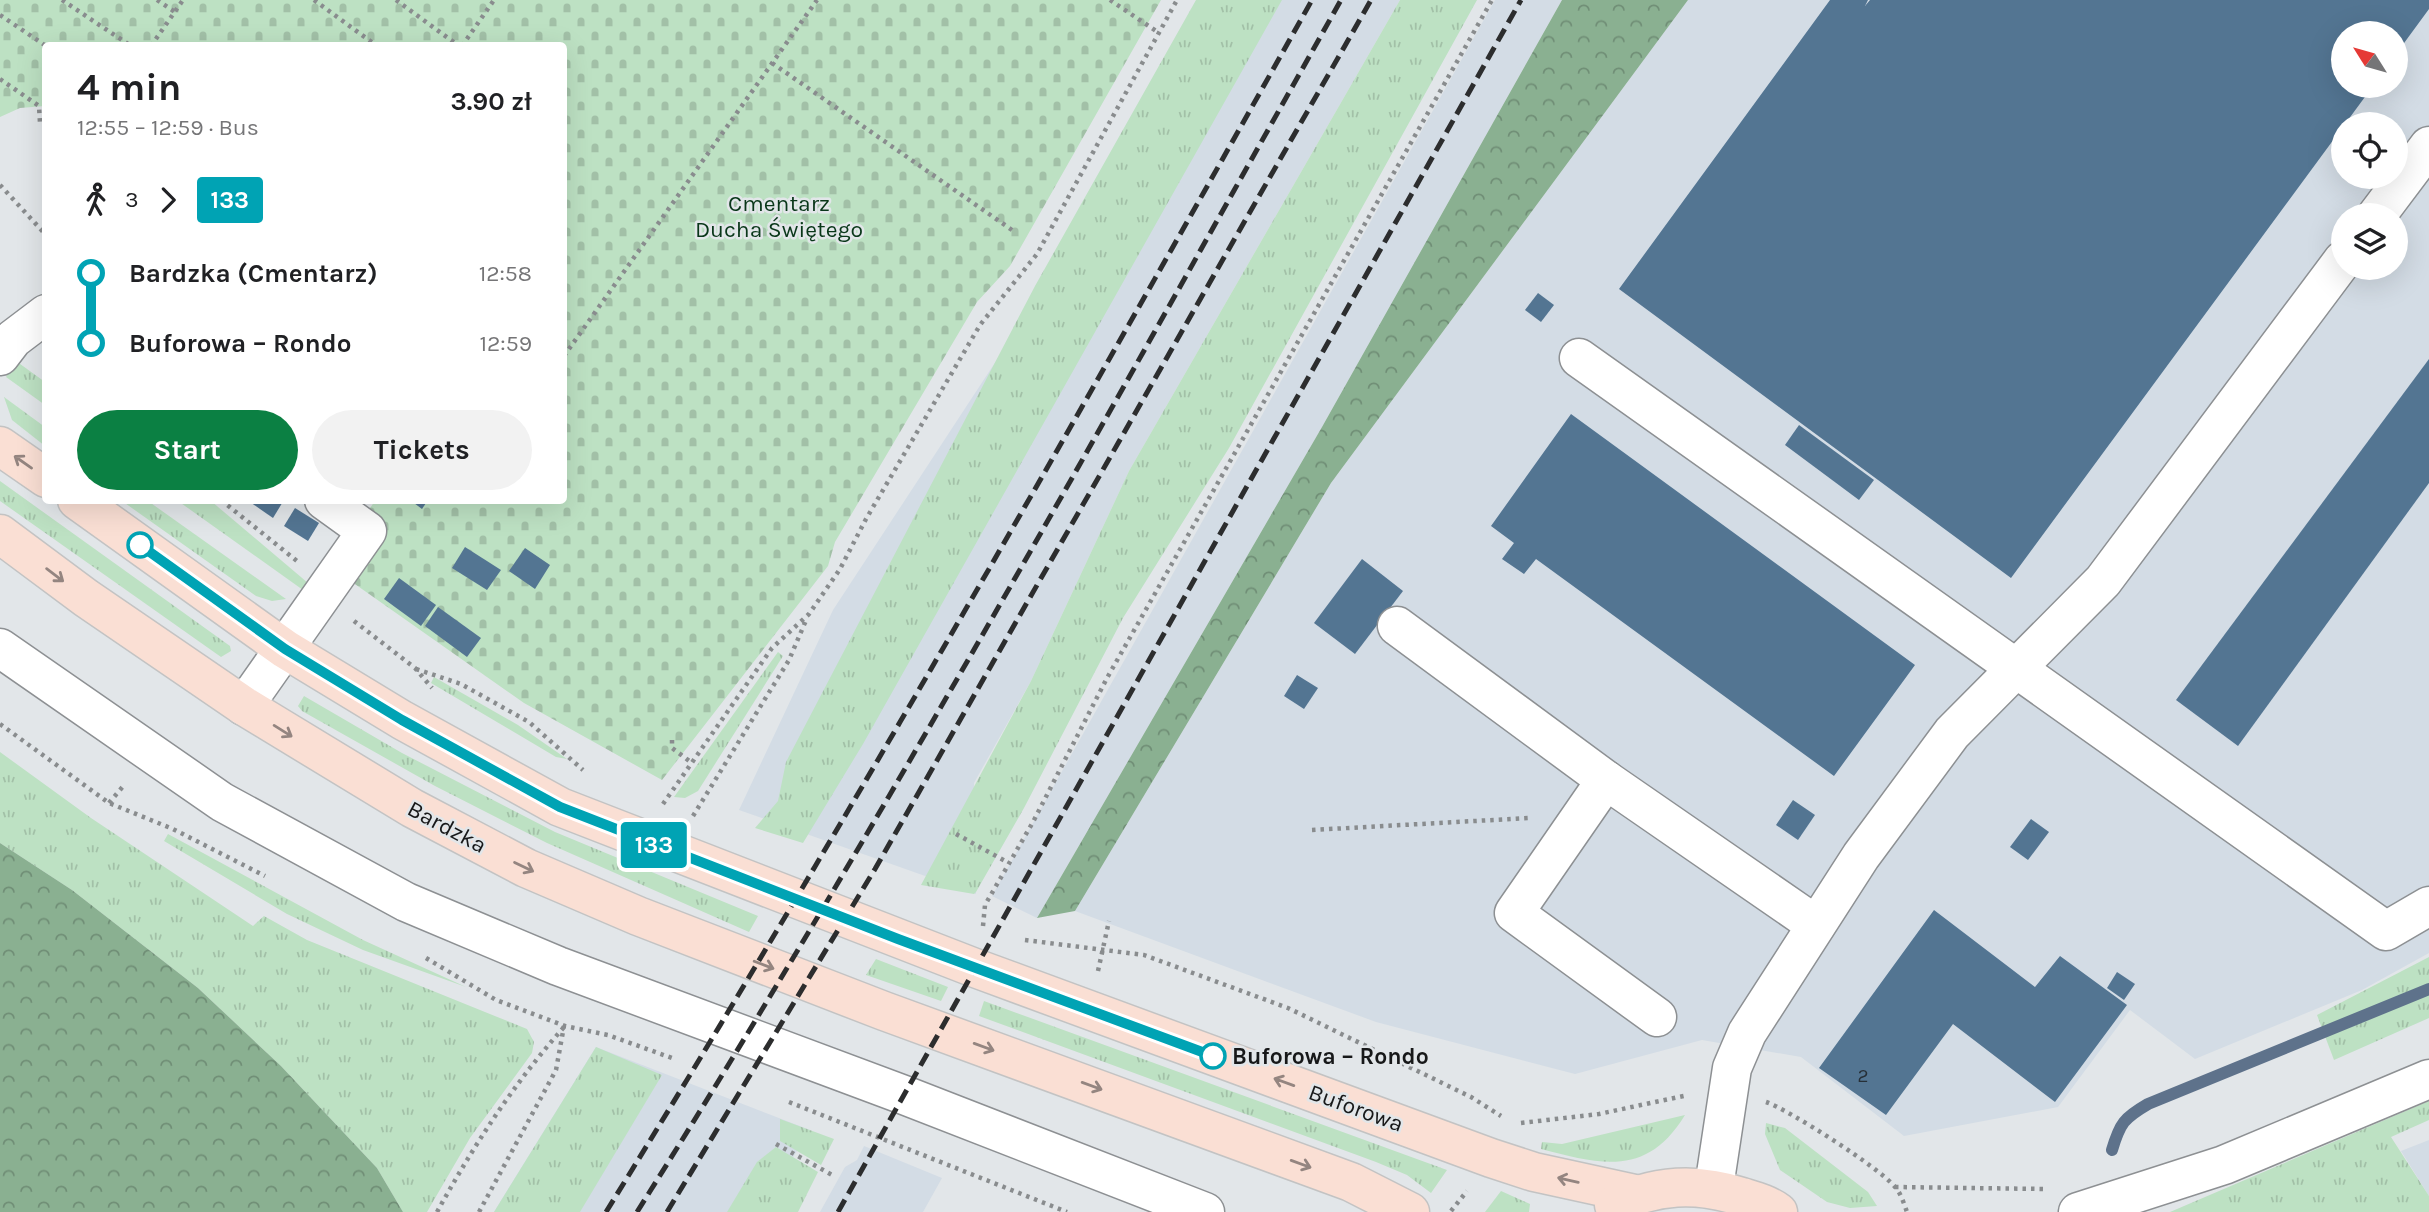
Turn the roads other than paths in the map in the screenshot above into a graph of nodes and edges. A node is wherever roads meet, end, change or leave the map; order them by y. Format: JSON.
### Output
{"nodes":[{"id":1,"x":2429,"y":146,"type":"edge"},
{"id":2,"x":2386,"y":203,"type":"edge"},
{"id":3,"x":2331,"y":276,"type":"edge"},
{"id":4,"x":42,"y":317,"type":"edge"},
{"id":5,"x":0,"y":356,"type":"edge"},
{"id":6,"x":1579,"y":358,"type":"dead end"},
{"id":7,"x":0,"y":446,"type":"edge"},
{"id":8,"x":42,"y":475,"type":"edge"},
{"id":9,"x":83,"y":504,"type":"edge"},
{"id":10,"x":330,"y":504,"type":"edge"},
{"id":11,"x":0,"y":534,"type":"edge"},
{"id":12,"x":1397,"y":626,"type":"dead end"},
{"id":13,"x":0,"y":648,"type":"edge"},
{"id":14,"x":285,"y":649,"type":"junction"},
{"id":15,"x":2016,"y":667,"type":"junction"},
{"id":16,"x":244,"y":706,"type":"junction"},
{"id":17,"x":1606,"y":780,"type":"junction"},
{"id":18,"x":2429,"y":906,"type":"edge"},
{"id":19,"x":1816,"y":925,"type":"junction"},
{"id":20,"x":1657,"y":1017,"type":"dead end"},
{"id":21,"x":2429,"y":1079,"type":"edge"},
{"id":22,"x":1714,"y":1187,"type":"junction"},
{"id":23,"x":1635,"y":1194,"type":"junction"},
{"id":24,"x":1205,"y":1212,"type":"edge"},
{"id":25,"x":1410,"y":1212,"type":"edge"},
{"id":26,"x":1600,"y":1212,"type":"edge"},
{"id":27,"x":1778,"y":1212,"type":"edge"},
{"id":28,"x":2078,"y":1212,"type":"edge"}],
"edges":[{"from":1,"to":2,"type":"street"},
{"from":3,"to":15,"type":"street"},
{"from":4,"to":5,"type":"street"},
{"from":6,"to":15,"type":"street"},
{"from":8,"to":7,"type":"main road","one_way":true},
{"from":9,"to":14,"type":"main road"},
{"from":10,"to":14,"type":"street"},
{"from":11,"to":16,"type":"main road","name":"Bardzka","one_way":true},
{"from":12,"to":17,"type":"street"},
{"from":13,"to":24,"type":"street"},
{"from":14,"to":16,"type":"street"},
{"from":23,"to":14,"type":"main road","name":"Buforowa","one_way":true},
{"from":15,"to":18,"type":"street"},
{"from":15,"to":19,"type":"street"},
{"from":16,"to":25,"type":"main road","name":"Bardzka","one_way":true},
{"from":17,"to":19,"type":"street"},
{"from":17,"to":20,"type":"street"},
{"from":19,"to":22,"type":"street"},
{"from":21,"to":28,"type":"street"},
{"from":22,"to":23,"type":"main road"},
{"from":22,"to":27,"type":"main road"},
{"from":23,"to":26,"type":"main road"}]}
